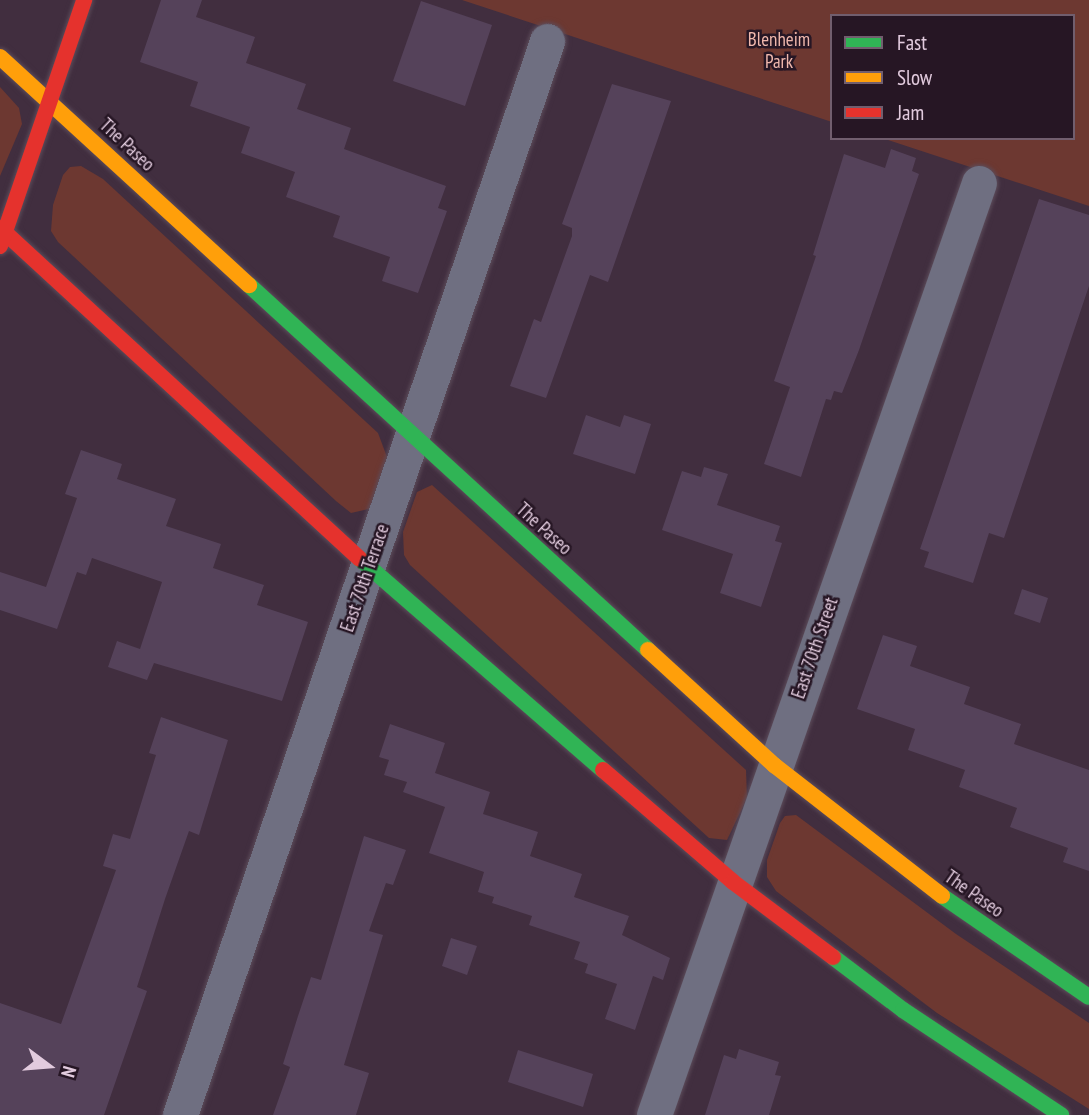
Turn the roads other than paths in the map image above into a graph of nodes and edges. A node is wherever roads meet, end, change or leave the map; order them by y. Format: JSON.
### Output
{"nodes":[{"id":1,"x":83,"y":0,"type":"edge"},
{"id":2,"x":547,"y":41,"type":"dead end"},
{"id":3,"x":0,"y":57,"type":"edge"},
{"id":4,"x":49,"y":102,"type":"junction"},
{"id":5,"x":979,"y":183,"type":"dead end"},
{"id":6,"x":2,"y":235,"type":"edge"},
{"id":7,"x":412,"y":438,"type":"junction"},
{"id":8,"x":369,"y":566,"type":"junction"},
{"id":9,"x":774,"y":765,"type":"junction"},
{"id":10,"x":733,"y":882,"type":"junction"},
{"id":11,"x":1089,"y":997,"type":"edge"},
{"id":12,"x":180,"y":1115,"type":"edge"},
{"id":13,"x":654,"y":1115,"type":"edge"},
{"id":14,"x":1061,"y":1115,"type":"edge"}],
"edges":[{"from":1,"to":4,"type":"main road"},
{"from":2,"to":7,"type":"street","name":"East 70th Terrace"},
{"from":3,"to":4,"type":"main road","name":"The Paseo"},
{"from":4,"to":6,"type":"main road"},
{"from":4,"to":7,"type":"main road","name":"The Paseo"},
{"from":5,"to":9,"type":"street","name":"East 70th Street"},
{"from":6,"to":8,"type":"main road"},
{"from":7,"to":8,"type":"street","name":"East 70th Terrace"},
{"from":7,"to":9,"type":"main road","name":"The Paseo"},
{"from":8,"to":10,"type":"main road"},
{"from":8,"to":12,"type":"street","name":"East 70th Terrace"},
{"from":9,"to":10,"type":"street","name":"East 70th Street"},
{"from":9,"to":11,"type":"main road","name":"The Paseo"},
{"from":10,"to":13,"type":"street","name":"East 70th Street"},
{"from":10,"to":14,"type":"main road"}]}
